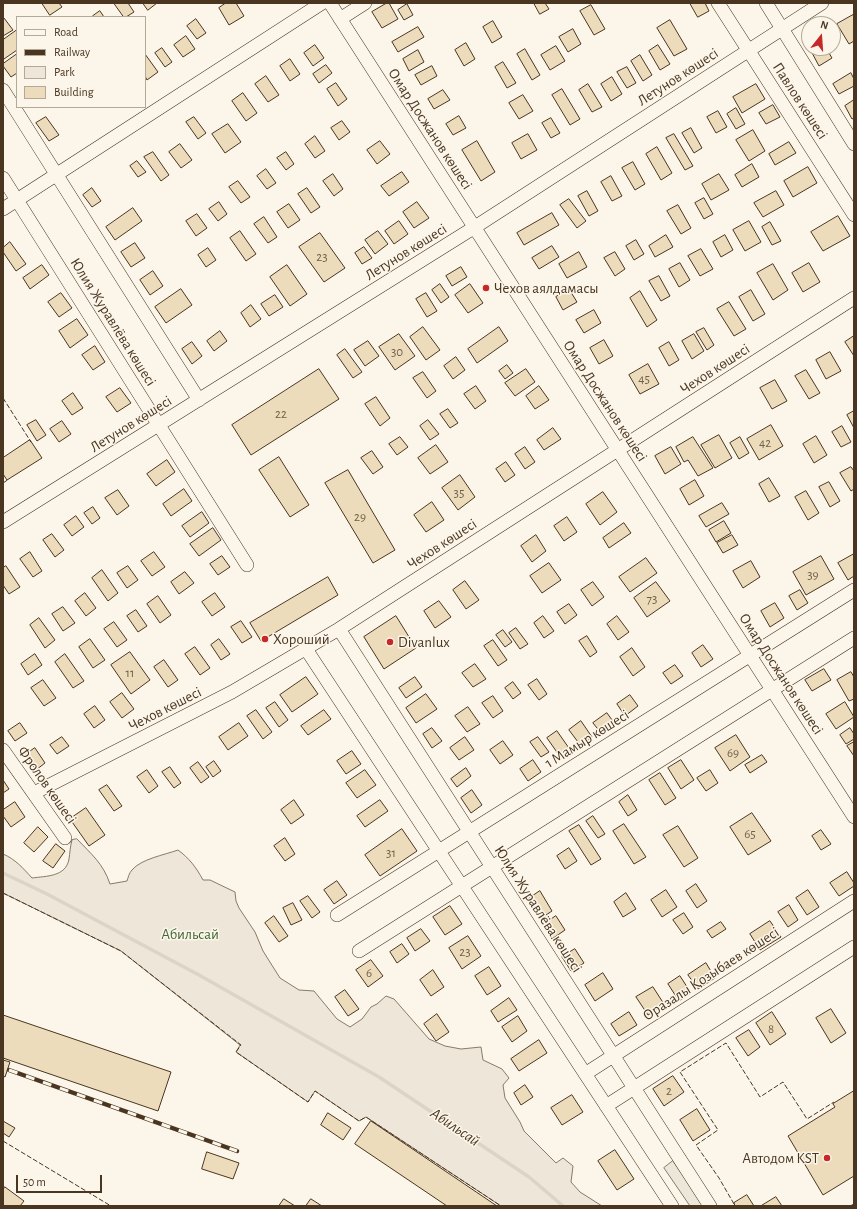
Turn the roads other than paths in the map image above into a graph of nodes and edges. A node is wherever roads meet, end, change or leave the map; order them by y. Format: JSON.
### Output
{"nodes":[{"id":1,"x":322,"y":3,"type":"edge"},
{"id":2,"x":330,"y":3,"type":"edge"},
{"id":3,"x":365,"y":3,"type":"edge"},
{"id":4,"x":718,"y":3,"type":"edge"},
{"id":5,"x":766,"y":3,"type":"edge"},
{"id":6,"x":822,"y":3,"type":"edge"},
{"id":7,"x":340,"y":19,"type":"junction"},
{"id":8,"x":782,"y":29,"type":"junction"},
{"id":9,"x":748,"y":50,"type":"junction"},
{"id":10,"x":3,"y":90,"type":"edge"},
{"id":11,"x":854,"y":144,"type":"edge"},
{"id":12,"x":57,"y":175,"type":"junction"},
{"id":13,"x":3,"y":178,"type":"edge"},
{"id":14,"x":17,"y":200,"type":"junction"},
{"id":15,"x":3,"y":209,"type":"edge"},
{"id":16,"x":854,"y":215,"type":"edge"},
{"id":17,"x":475,"y":227,"type":"junction"},
{"id":18,"x":854,"y":298,"type":"edge"},
{"id":19,"x":199,"y":400,"type":"junction"},
{"id":20,"x":159,"y":425,"type":"junction"},
{"id":21,"x":618,"y":450,"type":"junction"},
{"id":22,"x":3,"y":522,"type":"edge"},
{"id":23,"x":247,"y":565,"type":"dead end"},
{"id":24,"x":854,"y":590,"type":"edge"},
{"id":25,"x":339,"y":629,"type":"junction"},
{"id":26,"x":854,"y":638,"type":"edge"},
{"id":27,"x":306,"y":649,"type":"junction"},
{"id":28,"x":750,"y":655,"type":"junction"},
{"id":29,"x":772,"y":690,"type":"junction"},
{"id":30,"x":3,"y":750,"type":"edge"},
{"id":31,"x":34,"y":793,"type":"junction"},
{"id":32,"x":854,"y":817,"type":"edge"},
{"id":33,"x":469,"y":832,"type":"junction"},
{"id":34,"x":65,"y":838,"type":"dead end"},
{"id":35,"x":438,"y":851,"type":"junction"},
{"id":36,"x":492,"y":867,"type":"junction"},
{"id":37,"x":462,"y":886,"type":"junction"},
{"id":38,"x":854,"y":901,"type":"edge"},
{"id":39,"x":337,"y":915,"type":"dead end"},
{"id":40,"x":854,"y":947,"type":"edge"},
{"id":41,"x":358,"y":951,"type":"dead end"},
{"id":42,"x":614,"y":1056,"type":"junction"},
{"id":43,"x":585,"y":1074,"type":"junction"},
{"id":44,"x":635,"y":1088,"type":"junction"},
{"id":45,"x":606,"y":1106,"type":"junction"},
{"id":46,"x":672,"y":1206,"type":"edge"},
{"id":47,"x":710,"y":1206,"type":"edge"}],
"edges":[{"from":1,"to":12,"type":"street"},
{"from":2,"to":7,"type":"street","name":"Омар Досжанов көшесі"},
{"from":3,"to":7,"type":"street"},
{"from":4,"to":9,"type":"street","name":"Павлов көшесі"},
{"from":5,"to":8,"type":"street","name":"Павлов көшесі"},
{"from":6,"to":8,"type":"street","name":"Летунов көшесі"},
{"from":7,"to":17,"type":"street","name":"Омар Досжанов көшесі"},
{"from":8,"to":9,"type":"street","name":"Летунов көшесі"},
{"from":8,"to":11,"type":"street","name":"Павлов көшесі"},
{"from":9,"to":16,"type":"street","name":"Павлов көшесі"},
{"from":9,"to":17,"type":"street","name":"Летунов көшесі"},
{"from":10,"to":12,"type":"street","name":"Юлия Журавлёва көшесі"},
{"from":12,"to":14,"type":"street"},
{"from":12,"to":19,"type":"street","name":"Юлия Журавлёва көшесі"},
{"from":13,"to":14,"type":"street","name":"Юлия Журавлёва көшесі"},
{"from":14,"to":15,"type":"street"},
{"from":14,"to":20,"type":"street","name":"Юлия Журавлёва көшесі"},
{"from":17,"to":19,"type":"street","name":"Летунов көшесі"},
{"from":17,"to":21,"type":"street","name":"Омар Досжанов көшесі"},
{"from":18,"to":21,"type":"street","name":"Чехов көшесі"},
{"from":19,"to":20,"type":"street","name":"Летунов көшесі"},
{"from":20,"to":22,"type":"street","name":"Летунов көшесі"},
{"from":20,"to":23,"type":"street","name":"Юлия Журавлёва көшесі"},
{"from":21,"to":25,"type":"street","name":"Чехов көшесі"},
{"from":21,"to":28,"type":"street","name":"Омар Досжанов көшесі"},
{"from":24,"to":28,"type":"street","name":"1 Мамыр көшесі"},
{"from":25,"to":27,"type":"street","name":"Чехов көшесі"},
{"from":25,"to":33,"type":"street","name":"Юлия Журавлёва көшесі"},
{"from":26,"to":29,"type":"street"},
{"from":27,"to":31,"type":"street","name":"Чехов көшесі"},
{"from":27,"to":35,"type":"street"},
{"from":28,"to":29,"type":"street","name":"Омар Досжанов көшесі"},
{"from":28,"to":33,"type":"street","name":"1 Мамыр көшесі"},
{"from":29,"to":32,"type":"street","name":"Омар Досжанов көшесі"},
{"from":29,"to":36,"type":"street"},
{"from":30,"to":31,"type":"street","name":"Фролов көшесі"},
{"from":31,"to":34,"type":"street","name":"Фролов көшесі"},
{"from":33,"to":35,"type":"street","name":"1 Мамыр көшесі"},
{"from":33,"to":36,"type":"street","name":"Юлия Журавлёва көшесі"},
{"from":35,"to":37,"type":"street"},
{"from":35,"to":39,"type":"street","name":"1 Мамыр көшесі"},
{"from":36,"to":37,"type":"street"},
{"from":36,"to":42,"type":"street","name":"Юлия Журавлёва көшесі"},
{"from":37,"to":41,"type":"street"},
{"from":37,"to":43,"type":"street"},
{"from":38,"to":42,"type":"street","name":"Оразалы Қозыбаев көшесі"},
{"from":40,"to":44,"type":"street"},
{"from":42,"to":43,"type":"street","name":"Оразалы Қозыбаев көшесі"},
{"from":42,"to":44,"type":"street","name":"Юлия Журавлёва көшесі"},
{"from":43,"to":45,"type":"street"},
{"from":44,"to":45,"type":"street"},
{"from":44,"to":47,"type":"street","name":"Юлия Журавлёва көшесі"},
{"from":45,"to":46,"type":"street"}]}
